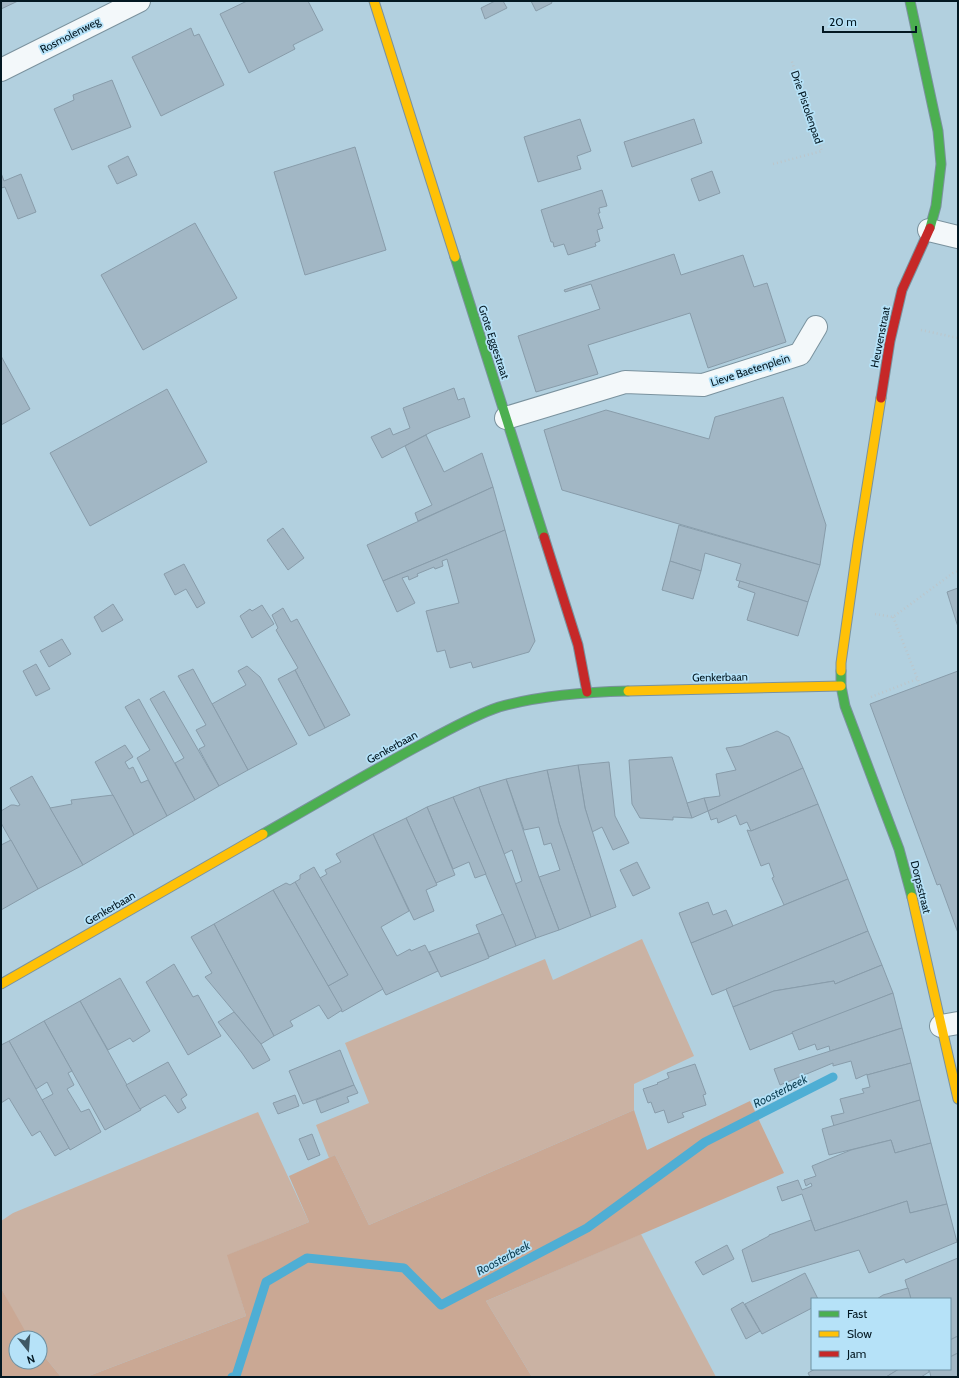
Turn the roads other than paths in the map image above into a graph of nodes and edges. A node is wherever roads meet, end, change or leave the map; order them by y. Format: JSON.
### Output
{"nodes":[{"id":1,"x":139,"y":1,"type":"edge"},
{"id":2,"x":374,"y":1,"type":"edge"},
{"id":3,"x":910,"y":1,"type":"edge"},
{"id":4,"x":1,"y":70,"type":"edge"},
{"id":5,"x":929,"y":230,"type":"junction"},
{"id":6,"x":958,"y":237,"type":"edge"},
{"id":7,"x":816,"y":327,"type":"dead end"},
{"id":8,"x":506,"y":418,"type":"junction"},
{"id":9,"x":841,"y":686,"type":"junction"},
{"id":10,"x":588,"y":692,"type":"junction"},
{"id":11,"x":1,"y":984,"type":"edge"},
{"id":12,"x":950,"y":1025,"type":"edge"},
{"id":13,"x":958,"y":1099,"type":"edge"}],
"edges":[{"from":1,"to":4,"type":"street","name":"Rosmolenweg"},
{"from":2,"to":8,"type":"street","name":"Grote Eggestraat"},
{"from":3,"to":5,"type":"street","name":"Heuvenstraat"},
{"from":5,"to":6,"type":"street"},
{"from":5,"to":9,"type":"street","name":"Heuvenstraat"},
{"from":7,"to":8,"type":"street","name":"Lieve Baetenplein"},
{"from":8,"to":10,"type":"street","name":"Grote Eggestraat"},
{"from":9,"to":10,"type":"street","name":"Genkerbaan"},
{"from":9,"to":12,"type":"street","name":"Dorpsstraat"},
{"from":10,"to":11,"type":"street","name":"Genkerbaan"},
{"from":12,"to":13,"type":"street","name":"Dorpsstraat"}]}
